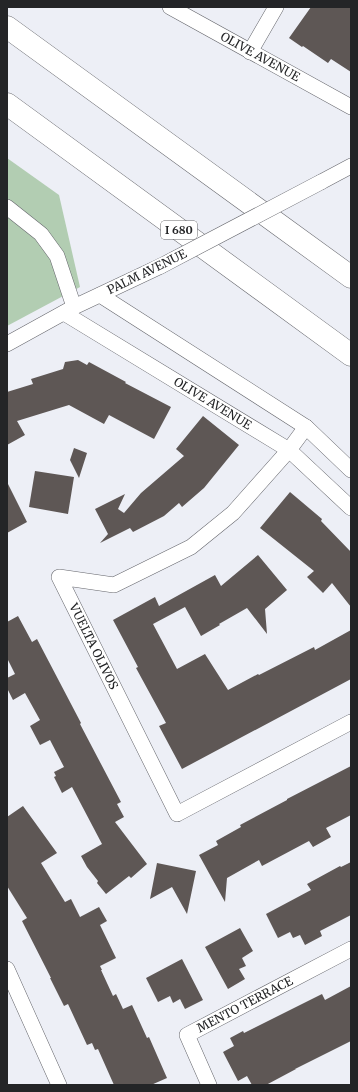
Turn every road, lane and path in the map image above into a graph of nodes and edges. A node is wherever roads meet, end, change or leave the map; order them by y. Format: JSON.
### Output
{"nodes":[{"id":1,"x":170,"y":7,"type":"edge"},
{"id":2,"x":276,"y":7,"type":"edge"},
{"id":3,"x":7,"y":27,"type":"edge"},
{"id":4,"x":250,"y":52,"type":"junction"},
{"id":5,"x":7,"y":104,"type":"edge"},
{"id":6,"x":351,"y":107,"type":"edge"},
{"id":7,"x":351,"y":166,"type":"edge"},
{"id":8,"x":7,"y":207,"type":"edge"},
{"id":9,"x":351,"y":277,"type":"edge"},
{"id":10,"x":100,"y":295,"type":"junction"},
{"id":11,"x":69,"y":310,"type":"junction"},
{"id":12,"x":7,"y":344,"type":"edge"},
{"id":13,"x":351,"y":355,"type":"edge"},
{"id":14,"x":306,"y":427,"type":"junction"},
{"id":15,"x":288,"y":450,"type":"junction"},
{"id":16,"x":351,"y":470,"type":"edge"},
{"id":17,"x":351,"y":508,"type":"edge"},
{"id":18,"x":351,"y":722,"type":"edge"},
{"id":19,"x":351,"y":949,"type":"edge"},
{"id":20,"x":7,"y":969,"type":"edge"},
{"id":21,"x":59,"y":1085,"type":"edge"},
{"id":22,"x":209,"y":1085,"type":"edge"}],
"edges":[{"from":1,"to":4,"type":"street","name":"OLIVE AVENUE"},
{"from":2,"to":4,"type":"street"},
{"from":3,"to":9,"type":"highway"},
{"from":4,"to":6,"type":"street","name":"OLIVE AVENUE"},
{"from":5,"to":13,"type":"highway","number":"I 680"},
{"from":7,"to":10,"type":"street","name":"PALM AVENUE","bridge":true},
{"from":8,"to":11,"type":"street"},
{"from":10,"to":11,"type":"street","name":"PALM AVENUE"},
{"from":10,"to":14,"type":"street"},
{"from":11,"to":12,"type":"street","name":"PALM AVENUE"},
{"from":11,"to":15,"type":"street","name":"OLIVE AVENUE"},
{"from":14,"to":15,"type":"street","name":"VUELTA OLIVOS"},
{"from":14,"to":16,"type":"street"},
{"from":15,"to":17,"type":"street","name":"OLIVE AVENUE"},
{"from":15,"to":18,"type":"street","name":"VUELTA OLIVOS"},
{"from":19,"to":22,"type":"street","name":"MENTO TERRACE"},
{"from":20,"to":21,"type":"street"}]}
